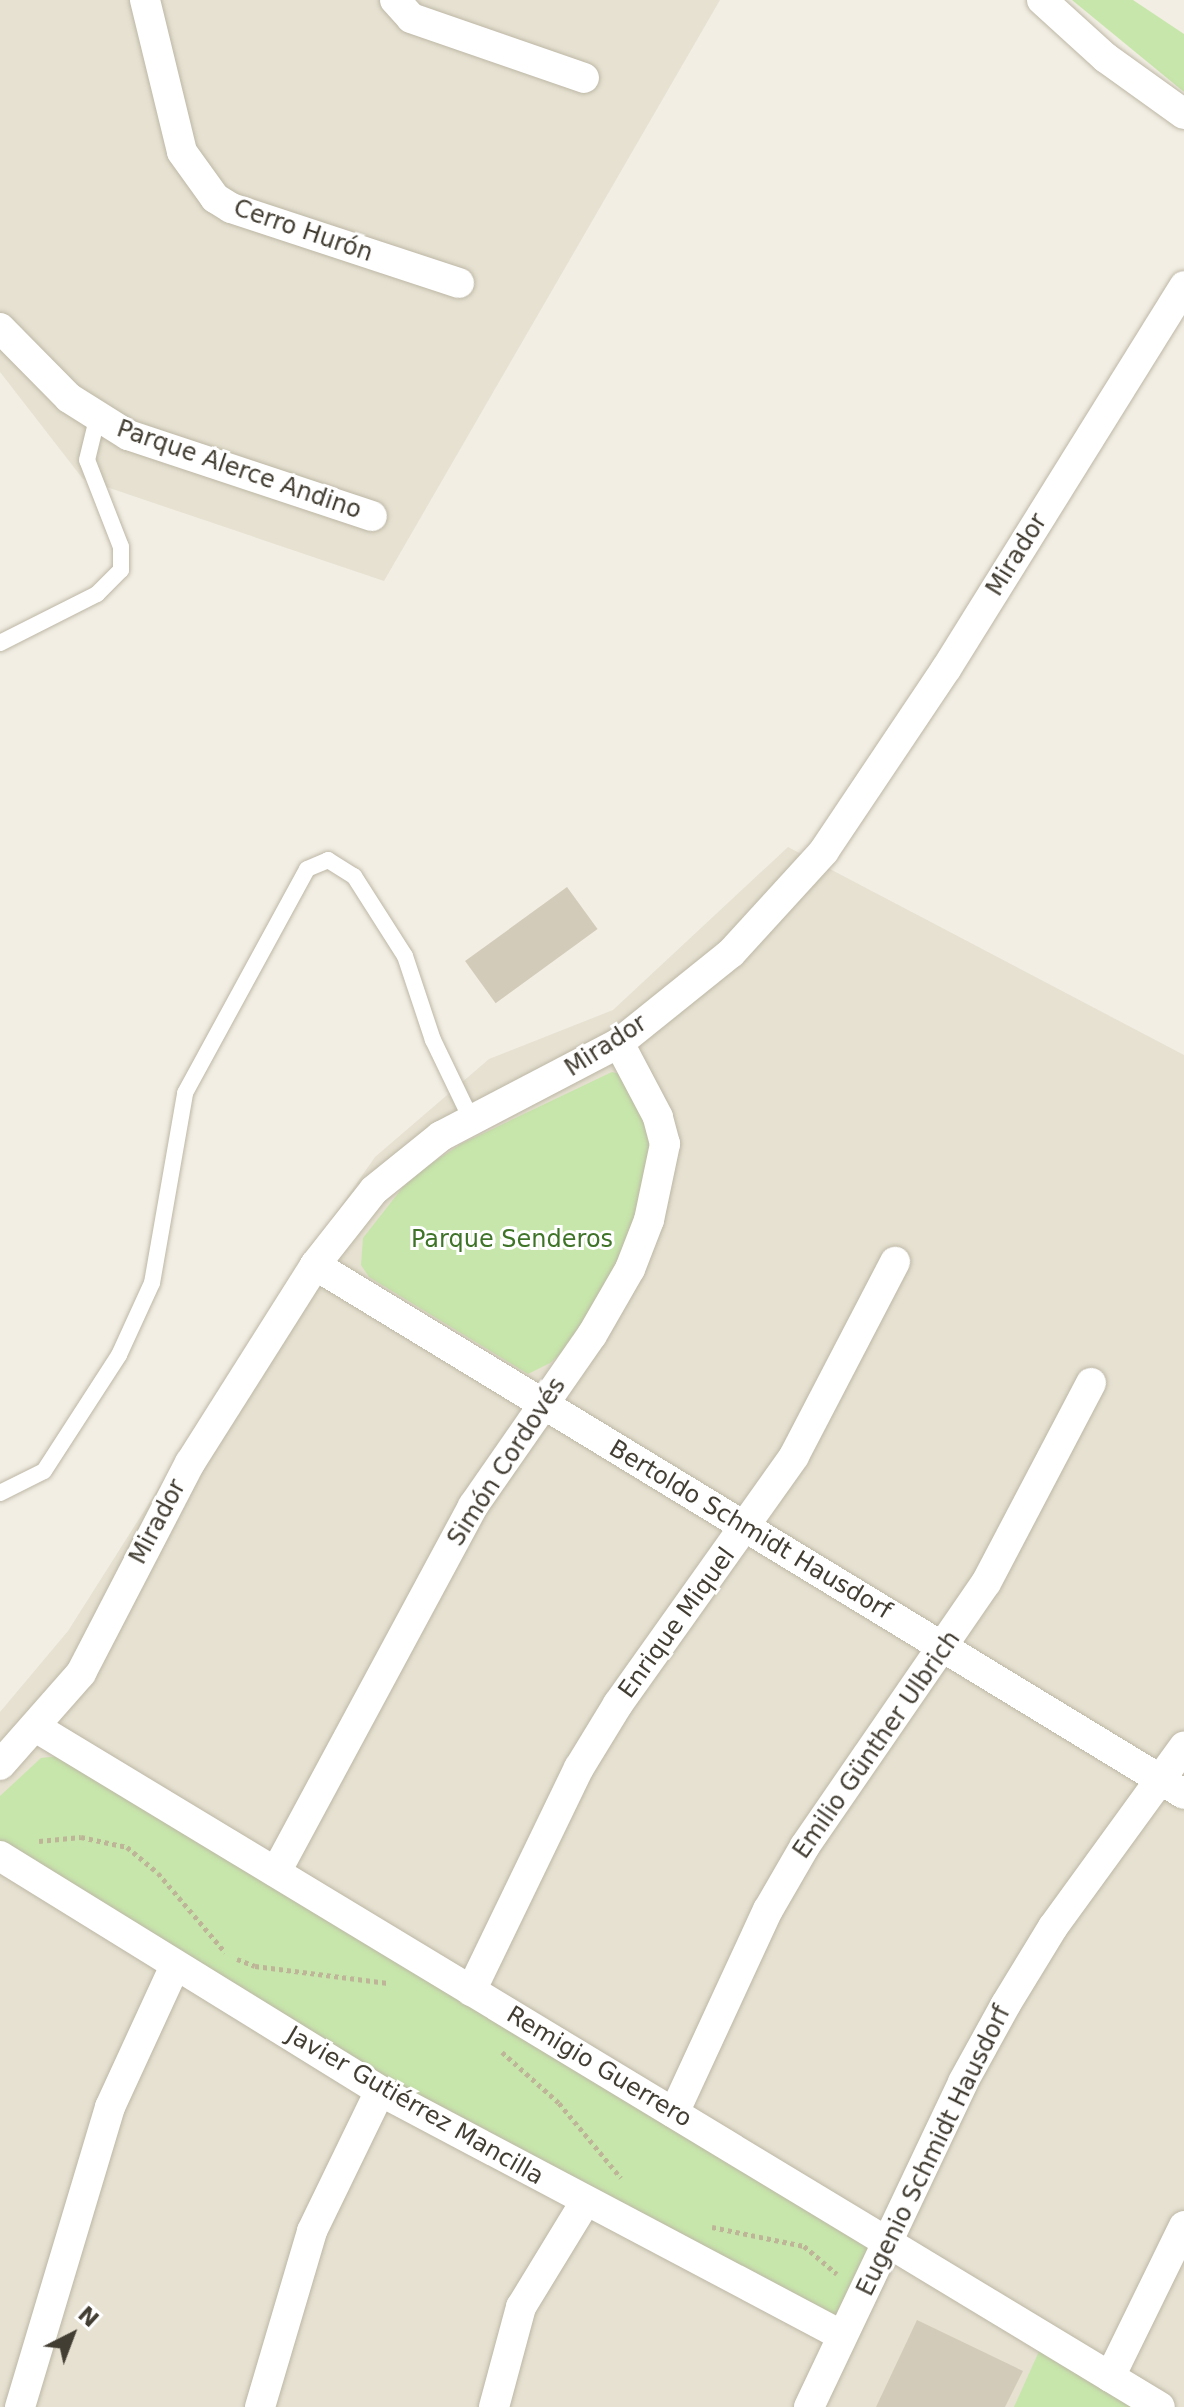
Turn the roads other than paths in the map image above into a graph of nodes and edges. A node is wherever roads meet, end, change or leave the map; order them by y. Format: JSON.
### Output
{"nodes":[{"id":1,"x":145,"y":0,"type":"edge"},
{"id":2,"x":395,"y":0,"type":"edge"},
{"id":3,"x":1042,"y":0,"type":"edge"},
{"id":4,"x":584,"y":78,"type":"dead end"},
{"id":5,"x":1184,"y":114,"type":"edge"},
{"id":6,"x":459,"y":283,"type":"dead end"},
{"id":7,"x":1184,"y":286,"type":"edge"},
{"id":8,"x":0,"y":328,"type":"edge"},
{"id":9,"x":97,"y":419,"type":"junction"},
{"id":10,"x":372,"y":516,"type":"dead end"},
{"id":11,"x":0,"y":643,"type":"edge"},
{"id":12,"x":619,"y":1043,"type":"junction"},
{"id":13,"x":471,"y":1119,"type":"junction"},
{"id":14,"x":895,"y":1262,"type":"dead end"},
{"id":15,"x":315,"y":1265,"type":"junction"},
{"id":16,"x":1091,"y":1383,"type":"dead end"},
{"id":17,"x":543,"y":1404,"type":"junction"},
{"id":18,"x":0,"y":1493,"type":"edge"},
{"id":19,"x":746,"y":1527,"type":"junction"},
{"id":20,"x":945,"y":1649,"type":"junction"},
{"id":21,"x":37,"y":1728,"type":"junction"},
{"id":22,"x":1184,"y":1747,"type":"edge"},
{"id":23,"x":0,"y":1765,"type":"edge"},
{"id":24,"x":1174,"y":1787,"type":"edge"},
{"id":25,"x":0,"y":1856,"type":"edge"},
{"id":26,"x":276,"y":1872,"type":"junction"},
{"id":27,"x":175,"y":1966,"type":"junction"},
{"id":28,"x":471,"y":1991,"type":"junction"},
{"id":29,"x":380,"y":2091,"type":"junction"},
{"id":30,"x":674,"y":2113,"type":"junction"},
{"id":31,"x":585,"y":2202,"type":"junction"},
{"id":32,"x":1184,"y":2226,"type":"edge"},
{"id":33,"x":890,"y":2244,"type":"junction"},
{"id":34,"x":841,"y":2335,"type":"junction"},
{"id":35,"x":1110,"y":2377,"type":"junction"},
{"id":36,"x":20,"y":2407,"type":"edge"},
{"id":37,"x":260,"y":2407,"type":"edge"},
{"id":38,"x":494,"y":2407,"type":"edge"},
{"id":39,"x":809,"y":2407,"type":"edge"},
{"id":40,"x":1160,"y":2407,"type":"edge"}],
"edges":[{"from":1,"to":6,"type":"street","name":"Cerro Hurón"},
{"from":2,"to":4,"type":"street"},
{"from":3,"to":5,"type":"street"},
{"from":7,"to":12,"type":"street","name":"Mirador"},
{"from":8,"to":9,"type":"street","name":"Parque Alerce Andino"},
{"from":9,"to":10,"type":"street","name":"Parque Alerce Andino"},
{"from":9,"to":11,"type":"lane"},
{"from":12,"to":13,"type":"street","name":"Mirador"},
{"from":12,"to":17,"type":"street","name":"Simón Cordovés"},
{"from":13,"to":15,"type":"street","name":"Mirador"},
{"from":13,"to":18,"type":"lane"},
{"from":14,"to":19,"type":"street","name":"Enrique Miquel"},
{"from":15,"to":17,"type":"street","name":"Bertoldo Schmidt Hausdorf"},
{"from":15,"to":21,"type":"street","name":"Mirador"},
{"from":16,"to":20,"type":"street","name":"Emilio Günther Ulbrich"},
{"from":17,"to":19,"type":"street","name":"Bertoldo Schmidt Hausdorf"},
{"from":17,"to":26,"type":"street","name":"Simón Cordovés"},
{"from":19,"to":20,"type":"street","name":"Bertoldo Schmidt Hausdorf"},
{"from":19,"to":28,"type":"street","name":"Enrique Miquel"},
{"from":20,"to":24,"type":"street","name":"Bertoldo Schmidt Hausdorf"},
{"from":20,"to":30,"type":"street","name":"Emilio Günther Ulbrich"},
{"from":21,"to":23,"type":"street","name":"Mirador"},
{"from":21,"to":26,"type":"street","name":"Remigio Guerrero"},
{"from":22,"to":24,"type":"street","name":"Eugenio Schmidt Hausdorf"},
{"from":24,"to":33,"type":"street","name":"Eugenio Schmidt Hausdorf"},
{"from":25,"to":27,"type":"street","name":"Javier Gutiérrez Mancilla"},
{"from":26,"to":28,"type":"street","name":"Remigio Guerrero"},
{"from":27,"to":29,"type":"street","name":"Javier Gutiérrez Mancilla"},
{"from":27,"to":36,"type":"street"},
{"from":28,"to":30,"type":"street","name":"Remigio Guerrero"},
{"from":29,"to":31,"type":"street","name":"Javier Gutiérrez Mancilla"},
{"from":29,"to":37,"type":"street"},
{"from":30,"to":33,"type":"street","name":"Remigio Guerrero"},
{"from":31,"to":34,"type":"street","name":"Javier Gutiérrez Mancilla"},
{"from":31,"to":38,"type":"street"},
{"from":32,"to":35,"type":"street"},
{"from":33,"to":34,"type":"street","name":"Eugenio Schmidt Hausdorf"},
{"from":33,"to":35,"type":"street","name":"Remigio Guerrero"},
{"from":34,"to":39,"type":"street","name":"Eugenio Schmidt Hausdorf"},
{"from":35,"to":40,"type":"street","name":"Remigio Guerrero"}]}
